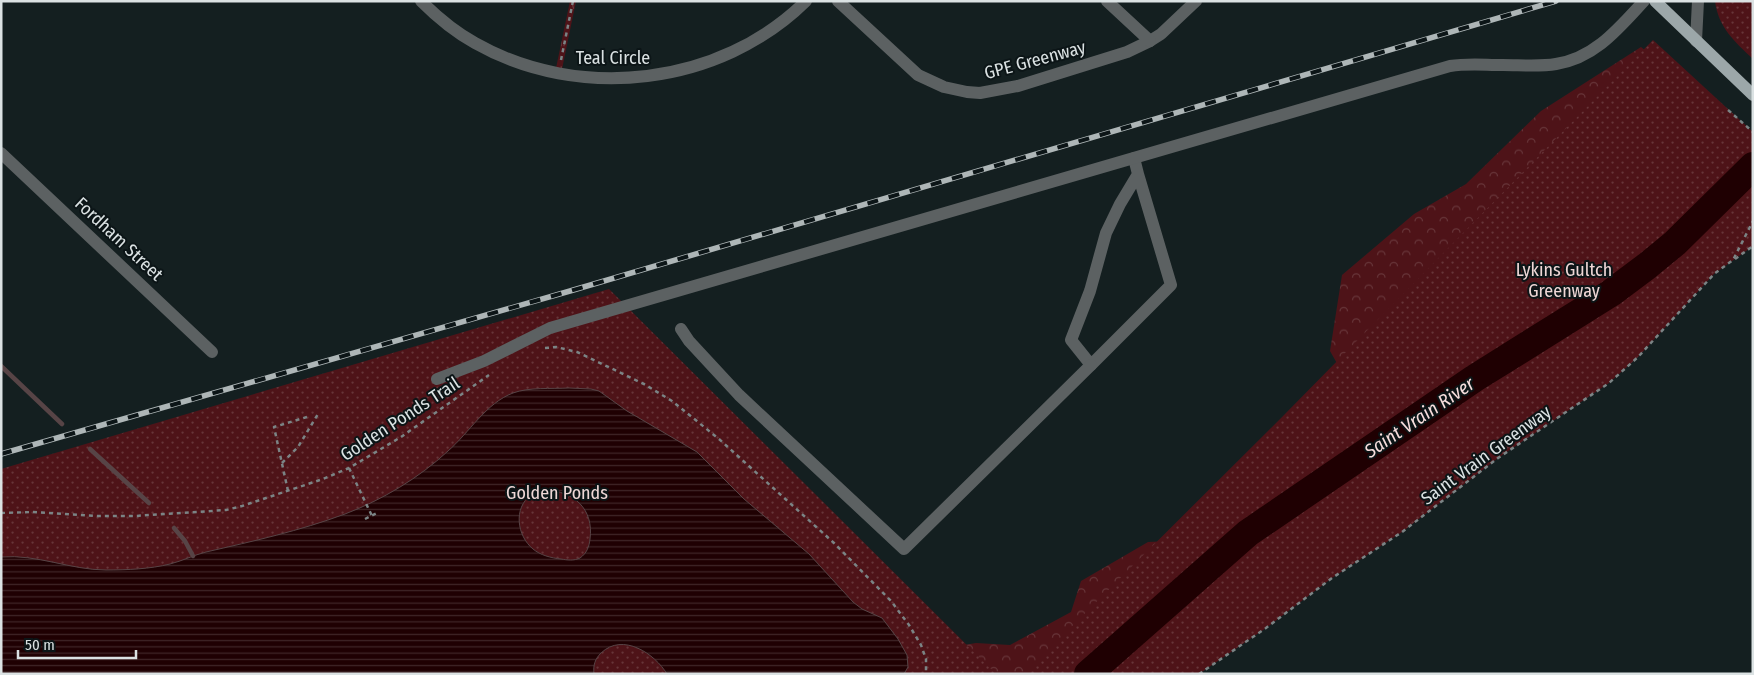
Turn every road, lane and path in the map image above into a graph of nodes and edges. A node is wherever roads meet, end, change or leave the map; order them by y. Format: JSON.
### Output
{"nodes":[{"id":1,"x":421,"y":1,"type":"edge"},
{"id":2,"x":573,"y":1,"type":"edge"},
{"id":3,"x":806,"y":1,"type":"edge"},
{"id":4,"x":838,"y":1,"type":"edge"},
{"id":5,"x":1108,"y":1,"type":"edge"},
{"id":6,"x":1196,"y":1,"type":"edge"},
{"id":7,"x":1644,"y":1,"type":"edge"},
{"id":8,"x":1655,"y":1,"type":"edge"},
{"id":9,"x":1698,"y":1,"type":"edge"},
{"id":10,"x":1150,"y":41,"type":"junction"},
{"id":11,"x":1696,"y":41,"type":"junction"},
{"id":12,"x":559,"y":74,"type":"junction"},
{"id":13,"x":1753,"y":95,"type":"edge"},
{"id":14,"x":1728,"y":110,"type":"dead end"},
{"id":15,"x":1753,"y":132,"type":"edge"},
{"id":16,"x":1,"y":153,"type":"edge"},
{"id":17,"x":1134,"y":158,"type":"junction"},
{"id":18,"x":1138,"y":174,"type":"junction"},
{"id":19,"x":1753,"y":221,"type":"edge"},
{"id":20,"x":1753,"y":246,"type":"edge"},
{"id":21,"x":1733,"y":260,"type":"junction"},
{"id":22,"x":681,"y":329,"type":"dead end"},
{"id":23,"x":542,"y":348,"type":"dead end"},
{"id":24,"x":212,"y":352,"type":"dead end"},
{"id":25,"x":1091,"y":365,"type":"junction"},
{"id":26,"x":496,"y":371,"type":"dead end"},
{"id":27,"x":437,"y":379,"type":"dead end"},
{"id":28,"x":318,"y":414,"type":"dead end"},
{"id":29,"x":308,"y":417,"type":"dead end"},
{"id":30,"x":282,"y":463,"type":"junction"},
{"id":31,"x":349,"y":468,"type":"junction"},
{"id":32,"x":288,"y":491,"type":"junction"},
{"id":33,"x":379,"y":512,"type":"dead end"},
{"id":34,"x":1,"y":514,"type":"edge"},
{"id":35,"x":372,"y":516,"type":"junction"},
{"id":36,"x":365,"y":519,"type":"dead end"},
{"id":37,"x":926,"y":674,"type":"edge"},
{"id":38,"x":1199,"y":674,"type":"edge"}],
"edges":[{"from":1,"to":12,"type":"street","name":"Teal Circle"},
{"from":2,"to":12,"type":"path"},
{"from":3,"to":12,"type":"street","name":"Teal Circle"},
{"from":4,"to":10,"type":"street","name":"GPE Greenway"},
{"from":5,"to":10,"type":"street"},
{"from":6,"to":10,"type":"street","name":"GPE Greenway"},
{"from":7,"to":17,"type":"street"},
{"from":8,"to":11,"type":"main road"},
{"from":9,"to":11,"type":"street"},
{"from":11,"to":13,"type":"main road"},
{"from":14,"to":15,"type":"path"},
{"from":16,"to":24,"type":"street","name":"Fordham Street"},
{"from":17,"to":18,"type":"street"},
{"from":17,"to":27,"type":"street"},
{"from":18,"to":25,"type":"street"},
{"from":18,"to":25,"type":"street"},
{"from":19,"to":21,"type":"path","name":"Saint Vrain Greenway"},
{"from":20,"to":21,"type":"path"},
{"from":21,"to":38,"type":"path","name":"Saint Vrain Greenway"},
{"from":22,"to":25,"type":"street"},
{"from":23,"to":37,"type":"path"},
{"from":26,"to":31,"type":"path","name":"Golden Ponds Trail"},
{"from":28,"to":30,"type":"path"},
{"from":29,"to":30,"type":"path"},
{"from":30,"to":32,"type":"path"},
{"from":31,"to":32,"type":"path","name":"Golden Ponds Trail"},
{"from":31,"to":35,"type":"path"},
{"from":32,"to":34,"type":"path","name":"Golden Ponds Trail"},
{"from":33,"to":35,"type":"path"},
{"from":35,"to":36,"type":"path"}]}
